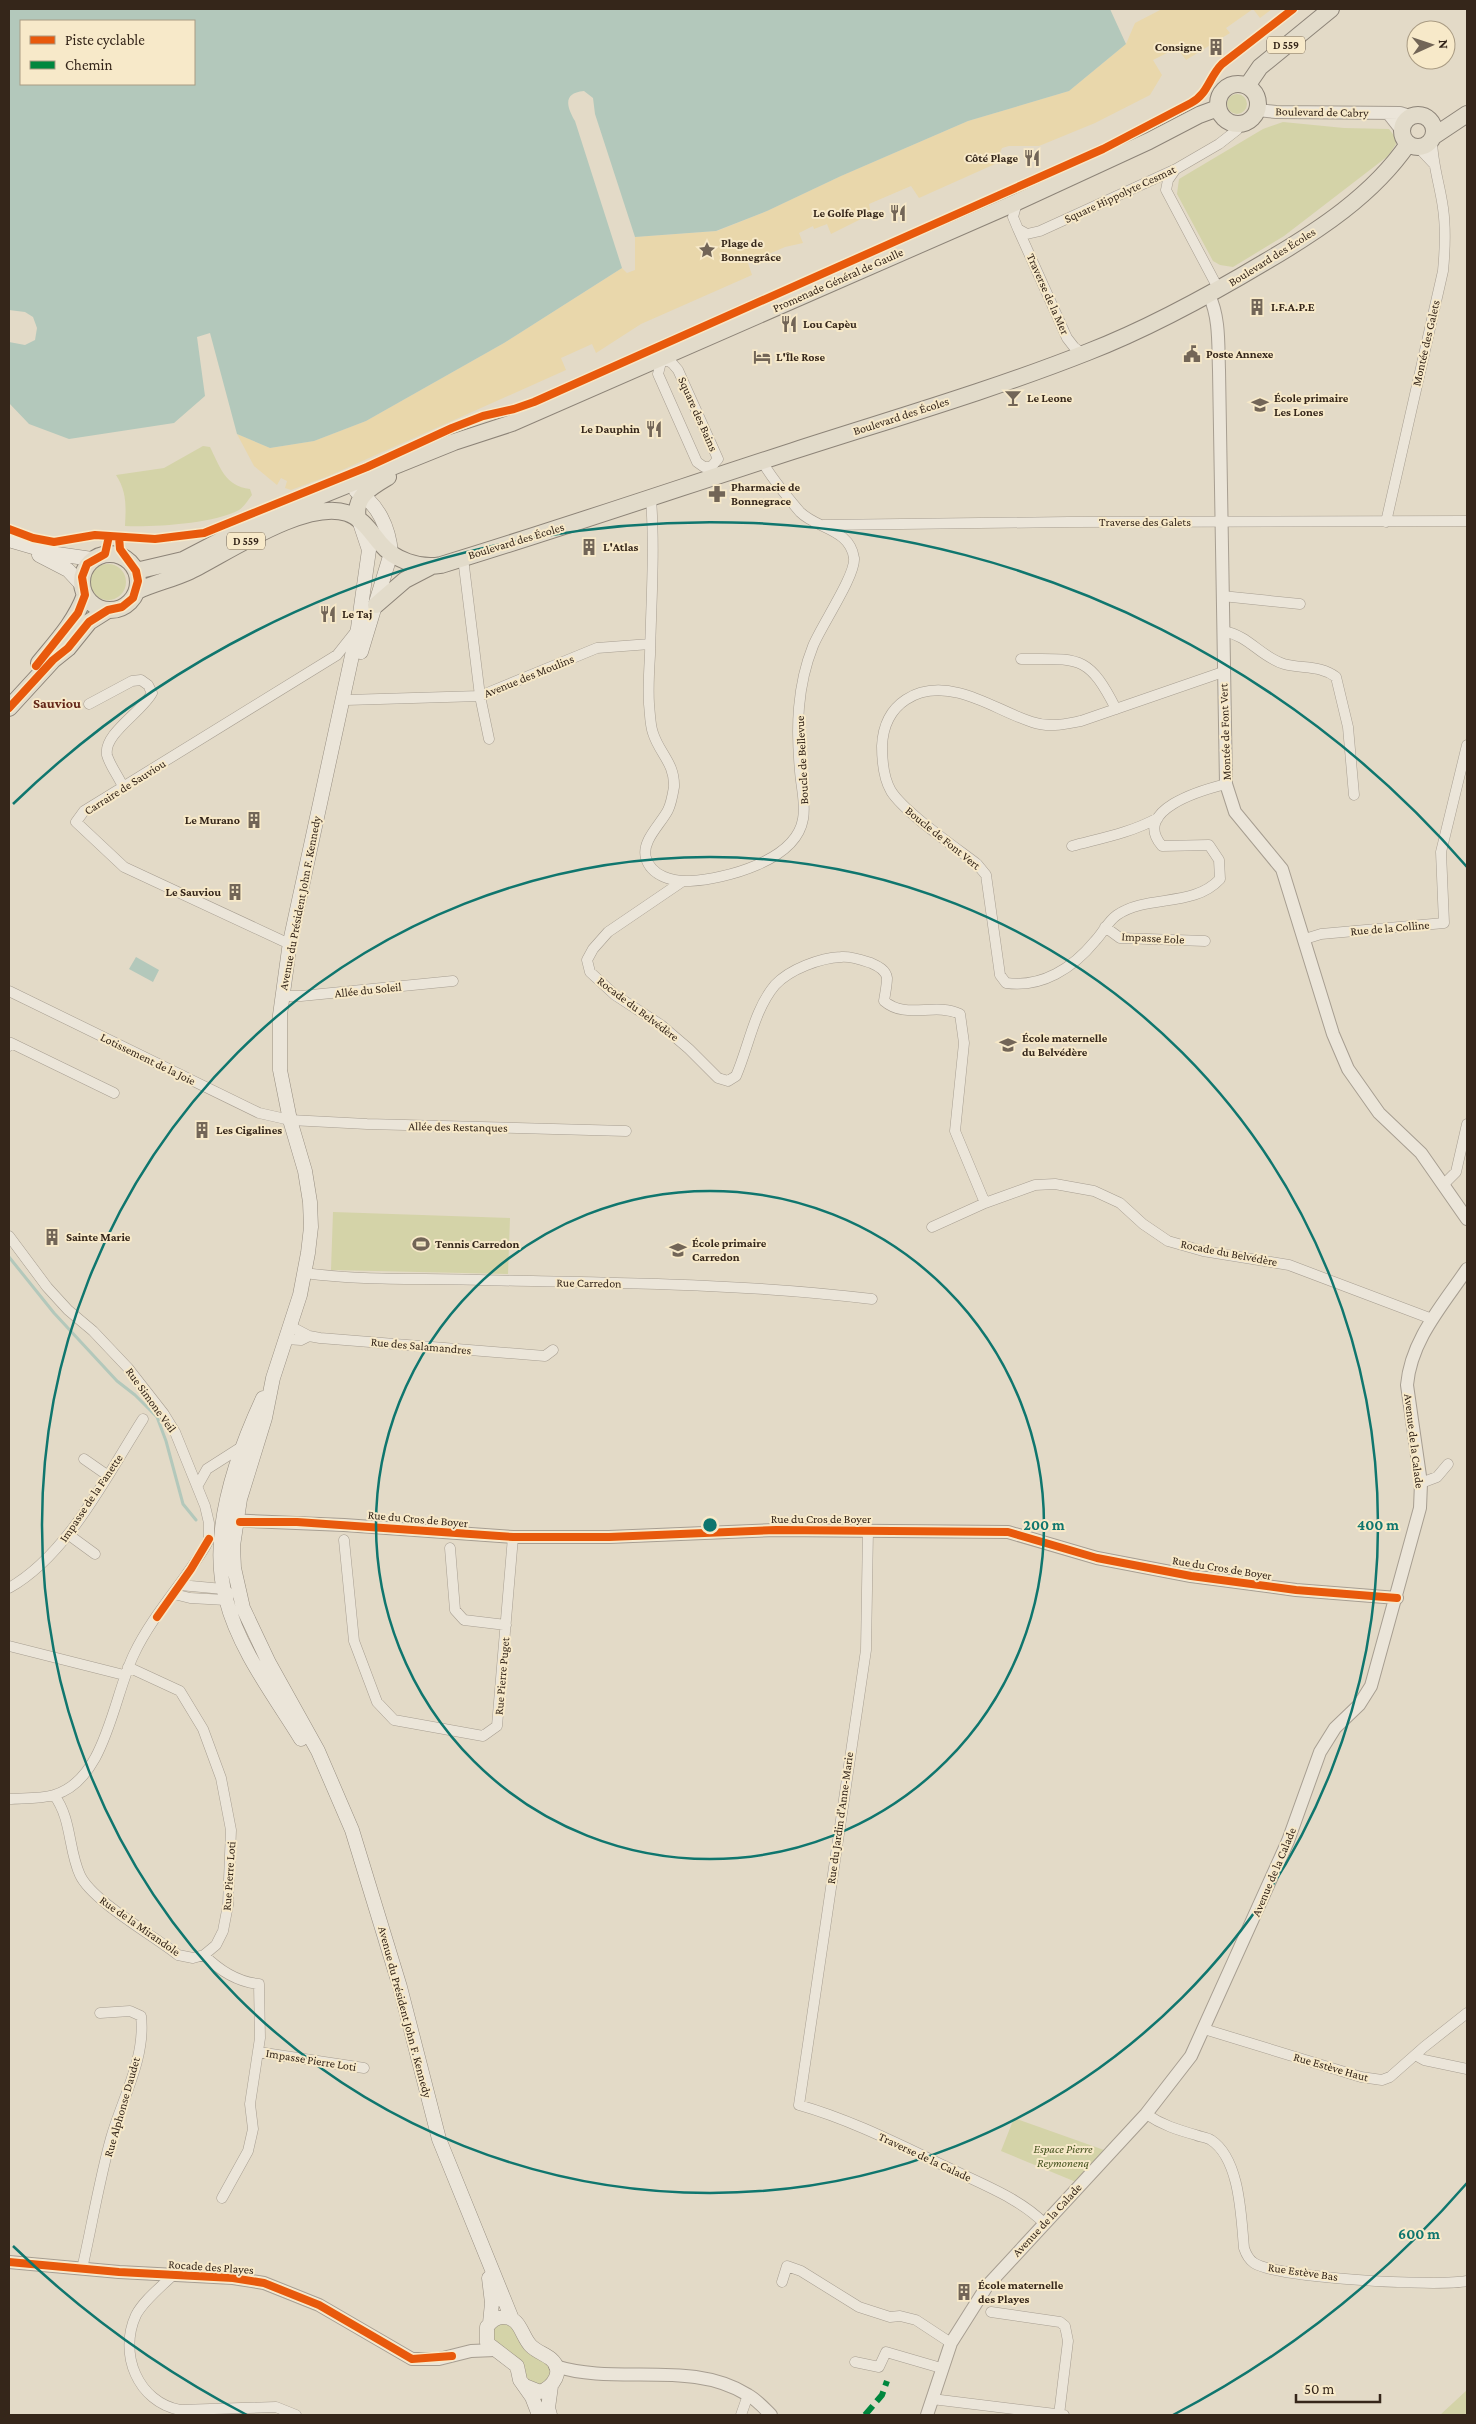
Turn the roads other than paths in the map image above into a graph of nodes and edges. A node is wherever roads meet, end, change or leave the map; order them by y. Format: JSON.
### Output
{"nodes":[{"id":1,"x":1331,"y":9,"type":"edge"},
{"id":2,"x":1247,"y":86,"type":"junction"},
{"id":3,"x":1218,"y":108,"type":"junction"},
{"id":4,"x":1257,"y":110,"type":"junction"},
{"id":5,"x":1388,"y":114,"type":"junction"},
{"id":6,"x":1467,"y":114,"type":"edge"},
{"id":7,"x":1420,"y":118,"type":"junction"},
{"id":8,"x":1238,"y":124,"type":"junction"},
{"id":9,"x":1433,"y":137,"type":"junction"},
{"id":10,"x":1410,"y":141,"type":"junction"},
{"id":11,"x":1434,"y":164,"type":"junction"},
{"id":12,"x":1176,"y":169,"type":"junction"},
{"id":13,"x":1017,"y":202,"type":"junction"},
{"id":14,"x":1018,"y":229,"type":"junction"},
{"id":15,"x":1214,"y":292,"type":"junction"},
{"id":16,"x":1083,"y":354,"type":"junction"},
{"id":17,"x":662,"y":358,"type":"junction"},
{"id":18,"x":454,"y":442,"type":"junction"},
{"id":19,"x":762,"y":461,"type":"junction"},
{"id":20,"x":714,"y":472,"type":"junction"},
{"id":21,"x":346,"y":485,"type":"junction"},
{"id":22,"x":363,"y":495,"type":"junction"},
{"id":23,"x":651,"y":499,"type":"junction"},
{"id":24,"x":358,"y":520,"type":"junction"},
{"id":25,"x":1467,"y":521,"type":"edge"},
{"id":26,"x":1220,"y":522,"type":"junction"},
{"id":27,"x":1386,"y":522,"type":"junction"},
{"id":28,"x":823,"y":525,"type":"junction"},
{"id":29,"x":9,"y":541,"type":"edge"},
{"id":30,"x":390,"y":553,"type":"junction"},
{"id":31,"x":463,"y":558,"type":"junction"},
{"id":32,"x":92,"y":559,"type":"junction"},
{"id":33,"x":430,"y":567,"type":"junction"},
{"id":34,"x":136,"y":571,"type":"junction"},
{"id":35,"x":83,"y":589,"type":"junction"},
{"id":36,"x":136,"y":591,"type":"junction"},
{"id":37,"x":1222,"y":596,"type":"junction"},
{"id":38,"x":1300,"y":604,"type":"dead end"},
{"id":39,"x":376,"y":605,"type":"junction"},
{"id":40,"x":108,"y":610,"type":"junction"},
{"id":41,"x":358,"y":628,"type":"junction"},
{"id":42,"x":1223,"y":631,"type":"junction"},
{"id":43,"x":650,"y":644,"type":"junction"},
{"id":44,"x":337,"y":655,"type":"junction"},
{"id":45,"x":1022,"y":659,"type":"dead end"},
{"id":46,"x":350,"y":668,"type":"junction"},
{"id":47,"x":1223,"y":672,"type":"junction"},
{"id":48,"x":480,"y":696,"type":"junction"},
{"id":49,"x":9,"y":698,"type":"edge"},
{"id":50,"x":346,"y":700,"type":"junction"},
{"id":51,"x":89,"y":704,"type":"dead end"},
{"id":52,"x":9,"y":708,"type":"edge"},
{"id":53,"x":1116,"y":709,"type":"junction"},
{"id":54,"x":339,"y":721,"type":"junction"},
{"id":55,"x":489,"y":739,"type":"dead end"},
{"id":56,"x":1467,"y":745,"type":"edge"},
{"id":57,"x":1226,"y":784,"type":"junction"},
{"id":58,"x":123,"y":787,"type":"junction"},
{"id":59,"x":1354,"y":795,"type":"dead end"},
{"id":60,"x":1161,"y":816,"type":"junction"},
{"id":61,"x":1072,"y":846,"type":"dead end"},
{"id":62,"x":683,"y":881,"type":"junction"},
{"id":63,"x":1105,"y":927,"type":"junction"},
{"id":64,"x":1305,"y":939,"type":"junction"},
{"id":65,"x":1205,"y":941,"type":"dead end"},
{"id":66,"x":290,"y":942,"type":"junction"},
{"id":67,"x":453,"y":981,"type":"dead end"},
{"id":68,"x":9,"y":991,"type":"edge"},
{"id":69,"x":282,"y":996,"type":"junction"},
{"id":70,"x":9,"y":1046,"type":"edge"},
{"id":71,"x":114,"y":1093,"type":"dead end"},
{"id":72,"x":290,"y":1120,"type":"junction"},
{"id":73,"x":1467,"y":1124,"type":"edge"},
{"id":74,"x":626,"y":1131,"type":"dead end"},
{"id":75,"x":1444,"y":1184,"type":"junction"},
{"id":76,"x":985,"y":1203,"type":"junction"},
{"id":77,"x":1467,"y":1219,"type":"edge"},
{"id":78,"x":932,"y":1227,"type":"dead end"},
{"id":79,"x":9,"y":1236,"type":"edge"},
{"id":80,"x":1467,"y":1270,"type":"edge"},
{"id":81,"x":305,"y":1273,"type":"junction"},
{"id":82,"x":872,"y":1299,"type":"dead end"},
{"id":83,"x":1432,"y":1319,"type":"junction"},
{"id":84,"x":288,"y":1332,"type":"junction"},
{"id":85,"x":553,"y":1350,"type":"dead end"},
{"id":86,"x":273,"y":1378,"type":"junction"},
{"id":87,"x":143,"y":1419,"type":"dead end"},
{"id":88,"x":244,"y":1446,"type":"junction"},
{"id":89,"x":84,"y":1459,"type":"dead end"},
{"id":90,"x":1448,"y":1464,"type":"dead end"},
{"id":91,"x":107,"y":1475,"type":"junction"},
{"id":92,"x":1421,"y":1483,"type":"junction"},
{"id":93,"x":198,"y":1485,"type":"junction"},
{"id":94,"x":229,"y":1520,"type":"junction"},
{"id":95,"x":868,"y":1530,"type":"junction"},
{"id":96,"x":69,"y":1535,"type":"junction"},
{"id":97,"x":512,"y":1537,"type":"junction"},
{"id":98,"x":344,"y":1540,"type":"dead end"},
{"id":99,"x":450,"y":1548,"type":"dead end"},
{"id":100,"x":95,"y":1554,"type":"dead end"},
{"id":101,"x":234,"y":1568,"type":"junction"},
{"id":102,"x":180,"y":1585,"type":"junction"},
{"id":103,"x":9,"y":1588,"type":"edge"},
{"id":104,"x":174,"y":1594,"type":"junction"},
{"id":105,"x":227,"y":1594,"type":"junction"},
{"id":106,"x":1396,"y":1598,"type":"junction"},
{"id":107,"x":243,"y":1608,"type":"junction"},
{"id":108,"x":506,"y":1625,"type":"junction"},
{"id":109,"x":9,"y":1646,"type":"edge"},
{"id":110,"x":126,"y":1671,"type":"junction"},
{"id":111,"x":325,"y":1772,"type":"junction"},
{"id":112,"x":54,"y":1795,"type":"junction"},
{"id":113,"x":9,"y":1799,"type":"edge"},
{"id":114,"x":204,"y":1955,"type":"junction"},
{"id":115,"x":100,"y":2013,"type":"dead end"},
{"id":116,"x":1467,"y":2013,"type":"edge"},
{"id":117,"x":1204,"y":2029,"type":"junction"},
{"id":118,"x":258,"y":2052,"type":"junction"},
{"id":119,"x":1415,"y":2055,"type":"junction"},
{"id":120,"x":364,"y":2068,"type":"dead end"},
{"id":121,"x":1467,"y":2069,"type":"edge"},
{"id":122,"x":799,"y":2105,"type":"joint"},
{"id":123,"x":1146,"y":2114,"type":"junction"},
{"id":124,"x":222,"y":2198,"type":"dead end"},
{"id":125,"x":1044,"y":2223,"type":"junction"},
{"id":126,"x":485,"y":2253,"type":"junction"},
{"id":127,"x":9,"y":2262,"type":"edge"},
{"id":128,"x":82,"y":2269,"type":"junction"},
{"id":129,"x":173,"y":2275,"type":"junction"},
{"id":130,"x":1467,"y":2281,"type":"edge"},
{"id":131,"x":782,"y":2282,"type":"dead end"},
{"id":132,"x":991,"y":2312,"type":"dead end"},
{"id":133,"x":512,"y":2319,"type":"junction"},
{"id":134,"x":488,"y":2328,"type":"junction"},
{"id":135,"x":952,"y":2343,"type":"junction"},
{"id":136,"x":495,"y":2350,"type":"junction"},
{"id":137,"x":471,"y":2351,"type":"junction"},
{"id":138,"x":857,"y":2362,"type":"dead end"},
{"id":139,"x":556,"y":2366,"type":"junction"},
{"id":140,"x":941,"y":2368,"type":"junction"},
{"id":141,"x":587,"y":2372,"type":"junction"},
{"id":142,"x":553,"y":2384,"type":"junction"},
{"id":143,"x":525,"y":2386,"type":"junction"},
{"id":144,"x":748,"y":2394,"type":"junction"},
{"id":145,"x":932,"y":2399,"type":"junction"},
{"id":146,"x":296,"y":2415,"type":"edge"},
{"id":147,"x":539,"y":2415,"type":"edge"},
{"id":148,"x":550,"y":2415,"type":"edge"},
{"id":149,"x":741,"y":2415,"type":"edge"},
{"id":150,"x":771,"y":2415,"type":"edge"},
{"id":151,"x":926,"y":2415,"type":"edge"},
{"id":152,"x":1059,"y":2415,"type":"edge"},
{"id":153,"x":1064,"y":2415,"type":"edge"}],
"edges":[{"from":1,"to":2,"type":"main road","number":"D 559"},
{"from":2,"to":3,"type":"main road"},
{"from":2,"to":4,"type":"main road"},
{"from":3,"to":8,"type":"main road"},
{"from":3,"to":13,"type":"main road","name":"Promenade Général de Gaulle"},
{"from":4,"to":5,"type":"street","name":"Boulevard de Cabry"},
{"from":4,"to":8,"type":"main road"},
{"from":5,"to":7,"type":"street","name":"Boulevard de Cabry"},
{"from":5,"to":10,"type":"street"},
{"from":6,"to":7,"type":"main road"},
{"from":6,"to":9,"type":"main road"},
{"from":7,"to":9,"type":"main road"},
{"from":7,"to":10,"type":"main road"},
{"from":8,"to":12,"type":"street","name":"Square Hippolyte Cesmat"},
{"from":9,"to":10,"type":"main road"},
{"from":9,"to":11,"type":"street","name":"Montée des Galets"},
{"from":10,"to":11,"type":"street"},
{"from":10,"to":15,"type":"main road","name":"Boulevard des Écoles"},
{"from":11,"to":27,"type":"street","name":"Montée des Galets"},
{"from":12,"to":14,"type":"street","name":"Square Hippolyte Cesmat"},
{"from":12,"to":15,"type":"street","name":"Montée de Font Vert"},
{"from":13,"to":14,"type":"street"},
{"from":13,"to":17,"type":"main road","name":"Promenade Général de Gaulle"},
{"from":14,"to":16,"type":"street","name":"Traverse de la Mer"},
{"from":15,"to":16,"type":"main road","name":"Boulevard des Écoles"},
{"from":15,"to":26,"type":"street","name":"Montée de Font Vert"},
{"from":16,"to":19,"type":"main road","name":"Boulevard des Écoles"},
{"from":17,"to":18,"type":"main road","name":"Promenade Général de Gaulle"},
{"from":17,"to":20,"type":"street","name":"Square des Bains"},
{"from":17,"to":20,"type":"street","name":"Square des Bains"},
{"from":18,"to":21,"type":"main road","name":"Promenade Général de Gaulle"},
{"from":18,"to":22,"type":"main road","name":"Promenade Général de Gaulle"},
{"from":19,"to":20,"type":"main road","name":"Boulevard des Écoles"},
{"from":19,"to":28,"type":"street","name":"Boucle de Bellevue"},
{"from":20,"to":23,"type":"main road","name":"Boulevard des Écoles"},
{"from":21,"to":22,"type":"main road","name":"Avenue du Président John F. Kennedy"},
{"from":21,"to":34,"type":"main road","number":"D 559"},
{"from":22,"to":24,"type":"main road"},
{"from":22,"to":30,"type":"main road","name":"Avenue du Président John F. Kennedy"},
{"from":23,"to":31,"type":"main road","name":"Boulevard des Écoles"},
{"from":23,"to":43,"type":"street","name":"Boucle de Bellevue"},
{"from":24,"to":30,"type":"main road","name":"Boulevard des Écoles"},
{"from":24,"to":36,"type":"main road","number":"D 559"},
{"from":24,"to":41,"type":"main road","name":"Avenue du Président John F. Kennedy"},
{"from":25,"to":27,"type":"street","name":"Traverse des Galets"},
{"from":26,"to":27,"type":"street","name":"Traverse des Galets"},
{"from":26,"to":28,"type":"street","name":"Traverse des Galets"},
{"from":26,"to":37,"type":"street","name":"Montée de Font Vert"},
{"from":28,"to":62,"type":"street","name":"Boucle de Bellevue"},
{"from":29,"to":32,"type":"main road"},
{"from":29,"to":35,"type":"main road"},
{"from":30,"to":33,"type":"main road","name":"Boulevard des Écoles"},
{"from":30,"to":39,"type":"main road","name":"Avenue du Président John F. Kennedy"},
{"from":31,"to":33,"type":"main road","name":"Boulevard des Écoles"},
{"from":31,"to":48,"type":"street"},
{"from":32,"to":34,"type":"main road"},
{"from":32,"to":35,"type":"main road"},
{"from":33,"to":39,"type":"main road"},
{"from":34,"to":36,"type":"main road"},
{"from":35,"to":40,"type":"main road"},
{"from":35,"to":49,"type":"main road"},
{"from":36,"to":40,"type":"main road"},
{"from":37,"to":38,"type":"street"},
{"from":37,"to":42,"type":"street","name":"Montée de Font Vert"},
{"from":39,"to":50,"type":"main road","name":"Avenue du Président John F. Kennedy"},
{"from":40,"to":52,"type":"main road"},
{"from":41,"to":44,"type":"street","name":"Carraire de Sauviou"},
{"from":41,"to":46,"type":"main road","name":"Avenue du Président John F. Kennedy"},
{"from":42,"to":47,"type":"street","name":"Montée de Font Vert"},
{"from":42,"to":59,"type":"street"},
{"from":43,"to":48,"type":"street","name":"Avenue des Moulins"},
{"from":43,"to":62,"type":"street","name":"Boucle de Bellevue"},
{"from":44,"to":46,"type":"street"},
{"from":44,"to":58,"type":"street","name":"Carraire de Sauviou"},
{"from":45,"to":53,"type":"street"},
{"from":46,"to":54,"type":"main road","name":"Avenue du Président John F. Kennedy"},
{"from":47,"to":53,"type":"street","name":"Boucle de Font Vert"},
{"from":47,"to":57,"type":"street","name":"Montée de Font Vert"},
{"from":48,"to":50,"type":"street","name":"Avenue des Moulins"},
{"from":48,"to":55,"type":"street"},
{"from":50,"to":54,"type":"main road","name":"Avenue du Président John F. Kennedy"},
{"from":51,"to":58,"type":"street"},
{"from":53,"to":63,"type":"street","name":"Boucle de Font Vert"},
{"from":54,"to":66,"type":"main road","name":"Avenue du Président John F. Kennedy"},
{"from":56,"to":64,"type":"street","name":"Rue de la Colline"},
{"from":57,"to":60,"type":"street"},
{"from":57,"to":64,"type":"street","name":"Montée de Font Vert"},
{"from":58,"to":66,"type":"street","name":"Carraire de Sauviou"},
{"from":60,"to":61,"type":"street"},
{"from":60,"to":63,"type":"street","name":"Boucle de Font Vert"},
{"from":62,"to":76,"type":"street","name":"Rocade du Belvédère"},
{"from":63,"to":65,"type":"street","name":"Impasse Eole"},
{"from":64,"to":75,"type":"street","name":"Montée de Font Vert"},
{"from":66,"to":69,"type":"main road","name":"Avenue du Président John F. Kennedy"},
{"from":67,"to":69,"type":"street","name":"Allée du Soleil"},
{"from":68,"to":72,"type":"street","name":"Lotissement de la Joie"},
{"from":69,"to":72,"type":"main road","name":"Avenue du Président John F. Kennedy"},
{"from":70,"to":71,"type":"street"},
{"from":72,"to":74,"type":"street","name":"Allée des Restanques"},
{"from":72,"to":81,"type":"main road","name":"Avenue du Président John F. Kennedy"},
{"from":73,"to":75,"type":"street"},
{"from":75,"to":77,"type":"street","name":"Montée de Font Vert"},
{"from":76,"to":78,"type":"street"},
{"from":76,"to":83,"type":"street","name":"Rocade du Belvédère"},
{"from":79,"to":93,"type":"street","name":"Rue Simone Veil"},
{"from":80,"to":83,"type":"street","name":"Avenue de la Calade"},
{"from":81,"to":82,"type":"street","name":"Rue Carredon"},
{"from":81,"to":84,"type":"main road","name":"Avenue du Président John F. Kennedy"},
{"from":83,"to":92,"type":"street","name":"Avenue de la Calade"},
{"from":84,"to":85,"type":"street","name":"Rue des Salamandres"},
{"from":84,"to":86,"type":"main road","name":"Avenue du Président John F. Kennedy"},
{"from":86,"to":88,"type":"main road","name":"Avenue du Président John F. Kennedy"},
{"from":86,"to":94,"type":"main road","name":"Avenue du Président John F. Kennedy"},
{"from":87,"to":91,"type":"street","name":"Impasse de la Fanette"},
{"from":88,"to":93,"type":"street"},
{"from":88,"to":94,"type":"main road","name":"Avenue du Président John F. Kennedy"},
{"from":89,"to":91,"type":"street"},
{"from":90,"to":92,"type":"street"},
{"from":91,"to":96,"type":"street","name":"Impasse de la Fanette"},
{"from":92,"to":106,"type":"street","name":"Avenue de la Calade"},
{"from":93,"to":102,"type":"street","name":"Rue Simone Veil"},
{"from":94,"to":97,"type":"street","name":"Rue du Cros de Boyer"},
{"from":94,"to":101,"type":"main road","name":"Avenue du Président John F. Kennedy"},
{"from":94,"to":105,"type":"main road","name":"Avenue du Président John F. Kennedy"},
{"from":95,"to":97,"type":"street","name":"Rue du Cros de Boyer"},
{"from":95,"to":106,"type":"street","name":"Rue du Cros de Boyer"},
{"from":95,"to":122,"type":"street","name":"Rue du Jardin d'Anne-Marie"},
{"from":96,"to":100,"type":"street"},
{"from":96,"to":103,"type":"street","name":"Impasse de la Fanette"},
{"from":97,"to":108,"type":"street","name":"Rue Pierre Puget"},
{"from":98,"to":108,"type":"street","name":"Rue Pierre Puget"},
{"from":99,"to":108,"type":"street"},
{"from":101,"to":105,"type":"street"},
{"from":101,"to":107,"type":"main road","name":"Avenue du Président John F. Kennedy"},
{"from":102,"to":104,"type":"street","name":"Rue Simone Veil"},
{"from":102,"to":105,"type":"street"},
{"from":104,"to":105,"type":"street"},
{"from":104,"to":110,"type":"street","name":"Rue Simone Veil"},
{"from":105,"to":107,"type":"street"},
{"from":105,"to":111,"type":"main road","name":"Avenue du Président John F. Kennedy"},
{"from":106,"to":117,"type":"street","name":"Avenue de la Calade"},
{"from":107,"to":111,"type":"main road","name":"Avenue du Président John F. Kennedy"},
{"from":109,"to":110,"type":"street"},
{"from":110,"to":112,"type":"street","name":"Rue Simone Veil"},
{"from":110,"to":114,"type":"street","name":"Rue Pierre Loti"},
{"from":111,"to":126,"type":"main road","name":"Avenue du Président John F. Kennedy"},
{"from":112,"to":113,"type":"street"},
{"from":112,"to":114,"type":"street","name":"Rue de la Mirandole"},
{"from":114,"to":118,"type":"street"},
{"from":115,"to":128,"type":"street","name":"Rue Alphonse Daudet"},
{"from":116,"to":119,"type":"street","name":"Rue Estève Haut"},
{"from":117,"to":119,"type":"street","name":"Rue Estève Haut"},
{"from":117,"to":123,"type":"street","name":"Avenue de la Calade"},
{"from":118,"to":120,"type":"street","name":"Impasse Pierre Loti"},
{"from":118,"to":124,"type":"street"},
{"from":119,"to":121,"type":"street"},
{"from":122,"to":125,"type":"street","name":"Traverse de la Calade"},
{"from":123,"to":125,"type":"street","name":"Avenue de la Calade"},
{"from":123,"to":130,"type":"street","name":"Rue Estève Bas"},
{"from":125,"to":135,"type":"street","name":"Avenue de la Calade"},
{"from":126,"to":133,"type":"main road","name":"Avenue du Président John F. Kennedy"},
{"from":126,"to":134,"type":"main road","name":"Avenue du Président John F. Kennedy"},
{"from":127,"to":128,"type":"street","name":"Rocade des Playes"},
{"from":128,"to":129,"type":"street","name":"Rocade des Playes"},
{"from":129,"to":137,"type":"street","name":"Rocade des Playes"},
{"from":129,"to":146,"type":"street"},
{"from":131,"to":135,"type":"street"},
{"from":132,"to":152,"type":"street"},
{"from":133,"to":134,"type":"main road"},
{"from":133,"to":139,"type":"main road","name":"Avenue du Président John F. Kennedy"},
{"from":134,"to":136,"type":"main road"},
{"from":134,"to":137,"type":"street"},
{"from":135,"to":140,"type":"street","name":"Avenue de la Calade"},
{"from":136,"to":137,"type":"street","name":"Rocade des Playes"},
{"from":136,"to":143,"type":"main road"},
{"from":138,"to":140,"type":"street"},
{"from":139,"to":141,"type":"street"},
{"from":139,"to":142,"type":"main road"},
{"from":140,"to":145,"type":"street","name":"Avenue de la Calade"},
{"from":141,"to":142,"type":"street"},
{"from":141,"to":144,"type":"street"},
{"from":142,"to":143,"type":"main road"},
{"from":142,"to":148,"type":"main road"},
{"from":143,"to":147,"type":"main road"},
{"from":144,"to":149,"type":"street"},
{"from":144,"to":150,"type":"street"},
{"from":145,"to":151,"type":"street","name":"Avenue de la Calade"},
{"from":145,"to":152,"type":"street"},
{"from":152,"to":153,"type":"street"}]}
